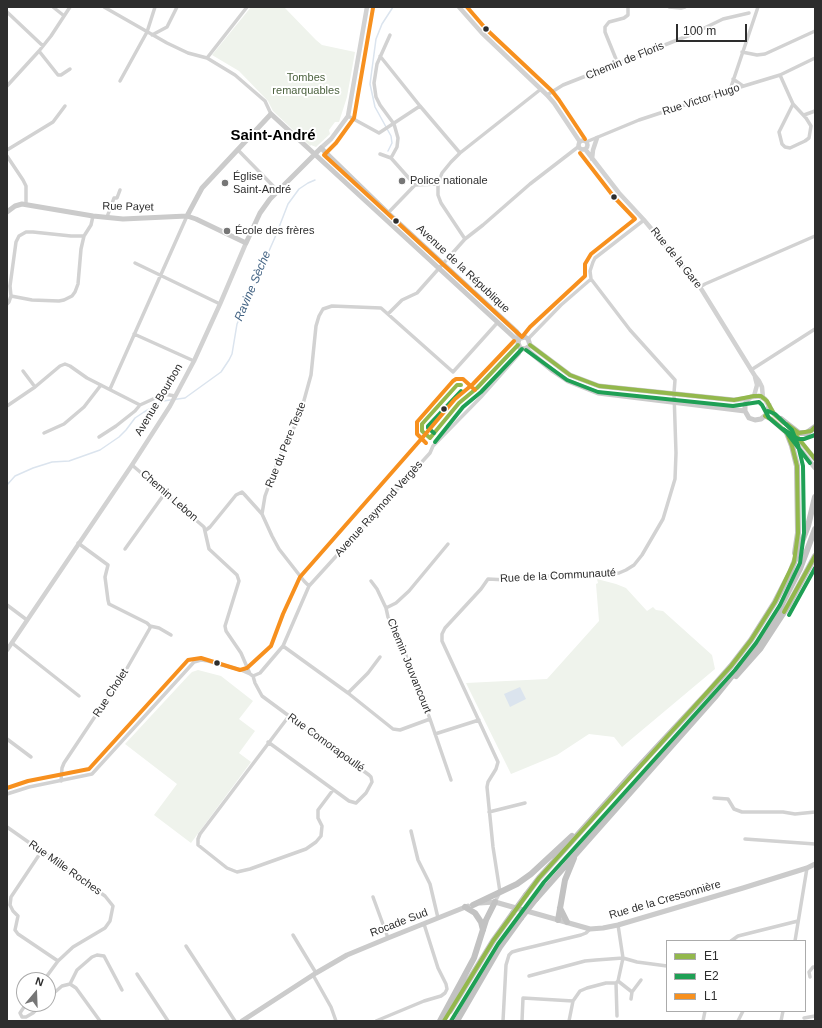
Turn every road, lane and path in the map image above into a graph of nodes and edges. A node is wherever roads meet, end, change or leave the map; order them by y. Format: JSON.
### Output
{"nodes":[{"id":1,"x":53,"y":7,"type":"edge"},
{"id":2,"x":70,"y":7,"type":"edge"},
{"id":3,"x":104,"y":7,"type":"edge"},
{"id":4,"x":155,"y":7,"type":"edge"},
{"id":5,"x":177,"y":7,"type":"edge"},
{"id":6,"x":246,"y":7,"type":"edge"},
{"id":7,"x":367,"y":7,"type":"edge"},
{"id":8,"x":459,"y":7,"type":"edge"},
{"id":9,"x":628,"y":7,"type":"edge"},
{"id":10,"x":669,"y":7,"type":"edge"},
{"id":11,"x":685,"y":7,"type":"edge"},
{"id":12,"x":751,"y":7,"type":"edge"},
{"id":13,"x":758,"y":7,"type":"edge"},
{"id":14,"x":112,"y":8,"type":"edge"},
{"id":15,"x":7,"y":12,"type":"edge"},
{"id":16,"x":749,"y":13,"type":"junction"},
{"id":17,"x":64,"y":15,"type":"junction"},
{"id":18,"x":752,"y":22,"type":"junction"},
{"id":19,"x":815,"y":31,"type":"edge"},
{"id":20,"x":147,"y":32,"type":"junction"},
{"id":21,"x":152,"y":35,"type":"junction"},
{"id":22,"x":390,"y":35,"type":"dead end"},
{"id":23,"x":43,"y":46,"type":"junction"},
{"id":24,"x":39,"y":51,"type":"junction"},
{"id":25,"x":742,"y":52,"type":"junction"},
{"id":26,"x":380,"y":56,"type":"junction"},
{"id":27,"x":207,"y":58,"type":"junction"},
{"id":28,"x":815,"y":58,"type":"edge"},
{"id":29,"x":618,"y":64,"type":"junction"},
{"id":30,"x":70,"y":69,"type":"dead end"},
{"id":31,"x":780,"y":75,"type":"junction"},
{"id":32,"x":733,"y":79,"type":"junction"},
{"id":33,"x":120,"y":81,"type":"dead end"},
{"id":34,"x":7,"y":86,"type":"edge"},
{"id":35,"x":744,"y":86,"type":"junction"},
{"id":36,"x":541,"y":89,"type":"junction"},
{"id":37,"x":730,"y":90,"type":"junction"},
{"id":38,"x":547,"y":95,"type":"junction"},
{"id":39,"x":793,"y":104,"type":"junction"},
{"id":40,"x":65,"y":106,"type":"dead end"},
{"id":41,"x":420,"y":106,"type":"junction"},
{"id":42,"x":815,"y":111,"type":"edge"},
{"id":43,"x":271,"y":114,"type":"junction"},
{"id":44,"x":348,"y":116,"type":"junction"},
{"id":45,"x":804,"y":116,"type":"junction"},
{"id":46,"x":394,"y":125,"type":"junction"},
{"id":47,"x":813,"y":128,"type":"edge"},
{"id":48,"x":597,"y":138,"type":"junction"},
{"id":49,"x":580,"y":142,"type":"junction"},
{"id":50,"x":586,"y":142,"type":"junction"},
{"id":51,"x":578,"y":147,"type":"junction"},
{"id":52,"x":321,"y":148,"type":"junction"},
{"id":53,"x":585,"y":149,"type":"junction"},
{"id":54,"x":7,"y":150,"type":"edge"},
{"id":55,"x":238,"y":150,"type":"junction"},
{"id":56,"x":460,"y":153,"type":"junction"},
{"id":57,"x":380,"y":154,"type":"dead end"},
{"id":58,"x":314,"y":155,"type":"junction"},
{"id":59,"x":7,"y":156,"type":"edge"},
{"id":60,"x":391,"y":158,"type":"junction"},
{"id":61,"x":592,"y":159,"type":"junction"},
{"id":62,"x":438,"y":184,"type":"junction"},
{"id":63,"x":415,"y":185,"type":"junction"},
{"id":64,"x":120,"y":190,"type":"dead end"},
{"id":65,"x":278,"y":191,"type":"junction"},
{"id":66,"x":26,"y":204,"type":"junction"},
{"id":67,"x":7,"y":212,"type":"edge"},
{"id":68,"x":388,"y":213,"type":"junction"},
{"id":69,"x":93,"y":216,"type":"junction"},
{"id":70,"x":187,"y":216,"type":"junction"},
{"id":71,"x":107,"y":218,"type":"junction"},
{"id":72,"x":644,"y":220,"type":"junction"},
{"id":73,"x":462,"y":233,"type":"junction"},
{"id":74,"x":471,"y":235,"type":"junction"},
{"id":75,"x":84,"y":236,"type":"junction"},
{"id":76,"x":815,"y":236,"type":"edge"},
{"id":77,"x":465,"y":239,"type":"junction"},
{"id":78,"x":246,"y":243,"type":"junction"},
{"id":79,"x":135,"y":263,"type":"dead end"},
{"id":80,"x":443,"y":264,"type":"junction"},
{"id":81,"x":439,"y":268,"type":"junction"},
{"id":82,"x":161,"y":275,"type":"junction"},
{"id":83,"x":591,"y":279,"type":"junction"},
{"id":84,"x":700,"y":287,"type":"junction"},
{"id":85,"x":11,"y":296,"type":"junction"},
{"id":86,"x":7,"y":299,"type":"edge"},
{"id":87,"x":7,"y":304,"type":"edge"},
{"id":88,"x":220,"y":304,"type":"junction"},
{"id":89,"x":388,"y":314,"type":"junction"},
{"id":90,"x":498,"y":322,"type":"junction"},
{"id":91,"x":815,"y":329,"type":"edge"},
{"id":92,"x":134,"y":334,"type":"junction"},
{"id":93,"x":520,"y":339,"type":"junction"},
{"id":94,"x":528,"y":339,"type":"junction"},
{"id":95,"x":526,"y":347,"type":"junction"},
{"id":96,"x":194,"y":361,"type":"junction"},
{"id":97,"x":751,"y":370,"type":"junction"},
{"id":98,"x":23,"y":371,"type":"dead end"},
{"id":99,"x":755,"y":376,"type":"junction"},
{"id":100,"x":101,"y":384,"type":"junction"},
{"id":101,"x":34,"y":387,"type":"junction"},
{"id":102,"x":110,"y":388,"type":"junction"},
{"id":103,"x":674,"y":394,"type":"junction"},
{"id":104,"x":175,"y":397,"type":"junction"},
{"id":105,"x":752,"y":397,"type":"junction"},
{"id":106,"x":763,"y":398,"type":"junction"},
{"id":107,"x":675,"y":402,"type":"junction"},
{"id":108,"x":140,"y":404,"type":"junction"},
{"id":109,"x":769,"y":405,"type":"junction"},
{"id":110,"x":7,"y":406,"type":"edge"},
{"id":111,"x":745,"y":411,"type":"junction"},
{"id":112,"x":766,"y":416,"type":"junction"},
{"id":113,"x":781,"y":419,"type":"junction"},
{"id":114,"x":815,"y":427,"type":"edge"},
{"id":115,"x":44,"y":433,"type":"dead end"},
{"id":116,"x":787,"y":433,"type":"junction"},
{"id":117,"x":99,"y":437,"type":"dead end"},
{"id":118,"x":815,"y":459,"type":"edge"},
{"id":119,"x":132,"y":465,"type":"junction"},
{"id":120,"x":815,"y":468,"type":"edge"},
{"id":121,"x":165,"y":493,"type":"junction"},
{"id":122,"x":266,"y":496,"type":"junction"},
{"id":123,"x":815,"y":497,"type":"edge"},
{"id":124,"x":257,"y":508,"type":"junction"},
{"id":125,"x":262,"y":514,"type":"junction"},
{"id":126,"x":815,"y":529,"type":"edge"},
{"id":127,"x":206,"y":530,"type":"junction"},
{"id":128,"x":78,"y":543,"type":"junction"},
{"id":129,"x":448,"y":544,"type":"dead end"},
{"id":130,"x":125,"y":550,"type":"dead end"},
{"id":131,"x":815,"y":556,"type":"edge"},
{"id":132,"x":794,"y":562,"type":"junction"},
{"id":133,"x":371,"y":581,"type":"dead end"},
{"id":134,"x":309,"y":586,"type":"junction"},
{"id":135,"x":7,"y":605,"type":"edge"},
{"id":136,"x":386,"y":608,"type":"junction"},
{"id":137,"x":28,"y":620,"type":"junction"},
{"id":138,"x":150,"y":626,"type":"junction"},
{"id":139,"x":171,"y":635,"type":"dead end"},
{"id":140,"x":12,"y":642,"type":"junction"},
{"id":141,"x":283,"y":646,"type":"junction"},
{"id":142,"x":7,"y":650,"type":"edge"},
{"id":143,"x":380,"y":657,"type":"dead end"},
{"id":144,"x":246,"y":662,"type":"junction"},
{"id":145,"x":241,"y":670,"type":"junction"},
{"id":146,"x":252,"y":675,"type":"junction"},
{"id":147,"x":348,"y":693,"type":"junction"},
{"id":148,"x":79,"y":696,"type":"dead end"},
{"id":149,"x":715,"y":696,"type":"junction"},
{"id":150,"x":289,"y":716,"type":"junction"},
{"id":151,"x":430,"y":719,"type":"junction"},
{"id":152,"x":479,"y":720,"type":"junction"},
{"id":153,"x":435,"y":734,"type":"junction"},
{"id":154,"x":7,"y":738,"type":"edge"},
{"id":155,"x":268,"y":742,"type":"junction"},
{"id":156,"x":31,"y":757,"type":"dead end"},
{"id":157,"x":61,"y":780,"type":"junction"},
{"id":158,"x":451,"y":780,"type":"dead end"},
{"id":159,"x":333,"y":790,"type":"junction"},
{"id":160,"x":7,"y":794,"type":"edge"},
{"id":161,"x":714,"y":798,"type":"dead end"},
{"id":162,"x":525,"y":803,"type":"dead end"},
{"id":163,"x":605,"y":805,"type":"junction"},
{"id":164,"x":489,"y":812,"type":"junction"},
{"id":165,"x":815,"y":812,"type":"edge"},
{"id":166,"x":7,"y":827,"type":"edge"},
{"id":167,"x":412,"y":831,"type":"dead end"},
{"id":168,"x":745,"y":839,"type":"dead end"},
{"id":169,"x":815,"y":844,"type":"edge"},
{"id":170,"x":578,"y":850,"type":"junction"},
{"id":171,"x":41,"y":852,"type":"junction"},
{"id":172,"x":815,"y":864,"type":"edge"},
{"id":173,"x":807,"y":868,"type":"junction"},
{"id":174,"x":500,"y":892,"type":"junction"},
{"id":175,"x":373,"y":897,"type":"dead end"},
{"id":176,"x":495,"y":902,"type":"junction"},
{"id":177,"x":473,"y":905,"type":"junction"},
{"id":178,"x":465,"y":907,"type":"junction"},
{"id":179,"x":560,"y":907,"type":"junction"},
{"id":180,"x":438,"y":918,"type":"junction"},
{"id":181,"x":558,"y":920,"type":"junction"},
{"id":182,"x":798,"y":921,"type":"junction"},
{"id":183,"x":567,"y":922,"type":"junction"},
{"id":184,"x":424,"y":924,"type":"junction"},
{"id":185,"x":618,"y":925,"type":"junction"},
{"id":186,"x":590,"y":929,"type":"junction"},
{"id":187,"x":483,"y":931,"type":"junction"},
{"id":188,"x":293,"y":935,"type":"dead end"},
{"id":189,"x":388,"y":938,"type":"junction"},
{"id":190,"x":733,"y":940,"type":"edge"},
{"id":191,"x":796,"y":940,"type":"edge"},
{"id":192,"x":186,"y":946,"type":"dead end"},
{"id":193,"x":623,"y":958,"type":"junction"},
{"id":194,"x":58,"y":961,"type":"junction"},
{"id":195,"x":666,"y":966,"type":"edge"},
{"id":196,"x":815,"y":967,"type":"edge"},
{"id":197,"x":50,"y":972,"type":"edge"},
{"id":198,"x":137,"y":974,"type":"dead end"},
{"id":199,"x":315,"y":974,"type":"junction"},
{"id":200,"x":529,"y":976,"type":"dead end"},
{"id":201,"x":810,"y":977,"type":"dead end"},
{"id":202,"x":641,"y":980,"type":"dead end"},
{"id":203,"x":617,"y":982,"type":"junction"},
{"id":204,"x":70,"y":984,"type":"junction"},
{"id":205,"x":122,"y":990,"type":"dead end"},
{"id":206,"x":56,"y":991,"type":"edge"},
{"id":207,"x":632,"y":992,"type":"junction"},
{"id":208,"x":631,"y":999,"type":"dead end"},
{"id":209,"x":573,"y":1001,"type":"junction"},
{"id":210,"x":34,"y":1012,"type":"edge"},
{"id":211,"x":742,"y":1012,"type":"edge"},
{"id":212,"x":617,"y":1016,"type":"dead end"},
{"id":213,"x":815,"y":1016,"type":"edge"},
{"id":214,"x":23,"y":1018,"type":"edge"},
{"id":215,"x":804,"y":1018,"type":"dead end"},
{"id":216,"x":16,"y":1021,"type":"edge"},
{"id":217,"x":100,"y":1021,"type":"edge"},
{"id":218,"x":168,"y":1021,"type":"edge"},
{"id":219,"x":235,"y":1021,"type":"edge"},
{"id":220,"x":242,"y":1021,"type":"edge"},
{"id":221,"x":336,"y":1021,"type":"edge"},
{"id":222,"x":376,"y":1021,"type":"edge"},
{"id":223,"x":440,"y":1021,"type":"edge"},
{"id":224,"x":444,"y":1021,"type":"edge"},
{"id":225,"x":456,"y":1021,"type":"edge"},
{"id":226,"x":503,"y":1021,"type":"edge"},
{"id":227,"x":522,"y":1021,"type":"edge"},
{"id":228,"x":569,"y":1021,"type":"edge"},
{"id":229,"x":738,"y":1021,"type":"edge"}],
"edges":[{"from":1,"to":17,"type":"street"},
{"from":2,"to":17,"type":"street"},
{"from":3,"to":14,"type":"street"},
{"from":4,"to":20,"type":"street"},
{"from":5,"to":21,"type":"street"},
{"from":6,"to":27,"type":"street"},
{"from":7,"to":44,"type":"street"},
{"from":8,"to":36,"type":"street"},
{"from":9,"to":29,"type":"street"},
{"from":10,"to":11,"type":"street"},
{"from":12,"to":16,"type":"street"},
{"from":13,"to":18,"type":"street"},
{"from":14,"to":20,"type":"street"},
{"from":15,"to":23,"type":"street"},
{"from":16,"to":18,"type":"street"},
{"from":16,"to":29,"type":"street","name":"Chemin de Floris"},
{"from":17,"to":23,"type":"street"},
{"from":18,"to":25,"type":"street"},
{"from":19,"to":25,"type":"street"},
{"from":20,"to":21,"type":"street"},
{"from":20,"to":33,"type":"street"},
{"from":21,"to":27,"type":"street"},
{"from":22,"to":26,"type":"street"},
{"from":23,"to":24,"type":"street"},
{"from":24,"to":30,"type":"street"},
{"from":24,"to":34,"type":"street"},
{"from":25,"to":32,"type":"street"},
{"from":26,"to":41,"type":"street"},
{"from":26,"to":46,"type":"street"},
{"from":27,"to":43,"type":"street"},
{"from":28,"to":31,"type":"street","name":"Rue Victor Hugo"},
{"from":29,"to":38,"type":"street","name":"Chemin de Floris"},
{"from":31,"to":35,"type":"street","name":"Rue Victor Hugo"},
{"from":31,"to":39,"type":"street"},
{"from":32,"to":35,"type":"street"},
{"from":32,"to":37,"type":"street"},
{"from":35,"to":37,"type":"street","name":"Rue Victor Hugo"},
{"from":36,"to":38,"type":"street"},
{"from":36,"to":56,"type":"street"},
{"from":37,"to":48,"type":"street","name":"Rue Victor Hugo"},
{"from":38,"to":49,"type":"street"},
{"from":39,"to":45,"type":"street"},
{"from":39,"to":47,"type":"street"},
{"from":40,"to":54,"type":"street"},
{"from":41,"to":46,"type":"street"},
{"from":41,"to":56,"type":"street"},
{"from":42,"to":45,"type":"street"},
{"from":43,"to":55,"type":"main road"},
{"from":43,"to":58,"type":"main road","name":"Avenue de la République"},
{"from":44,"to":46,"type":"street"},
{"from":44,"to":52,"type":"street"},
{"from":45,"to":47,"type":"street"},
{"from":46,"to":60,"type":"street"},
{"from":48,"to":50,"type":"street","name":"Rue Victor Hugo"},
{"from":48,"to":61,"type":"street"},
{"from":49,"to":50,"type":"street"},
{"from":49,"to":51,"type":"street"},
{"from":50,"to":53,"type":"street"},
{"from":51,"to":53,"type":"street"},
{"from":51,"to":74,"type":"street"},
{"from":52,"to":58,"type":"main road","name":"Avenue Bourbon"},
{"from":52,"to":68,"type":"main road","name":"Avenue de la République"},
{"from":53,"to":61,"type":"street","name":"Rue de la Gare"},
{"from":55,"to":65,"type":"street"},
{"from":55,"to":70,"type":"main road"},
{"from":56,"to":62,"type":"street"},
{"from":57,"to":60,"type":"street"},
{"from":58,"to":65,"type":"main road","name":"Avenue Bourbon"},
{"from":58,"to":81,"type":"main road","name":"Avenue de la République"},
{"from":59,"to":66,"type":"street"},
{"from":60,"to":63,"type":"street"},
{"from":61,"to":72,"type":"street","name":"Rue de la Gare"},
{"from":62,"to":63,"type":"street"},
{"from":62,"to":73,"type":"street"},
{"from":63,"to":68,"type":"street"},
{"from":64,"to":71,"type":"street"},
{"from":65,"to":78,"type":"main road","name":"Avenue Bourbon"},
{"from":66,"to":67,"type":"main road"},
{"from":66,"to":69,"type":"main road","name":"Rue Payet"},
{"from":68,"to":80,"type":"main road","name":"Avenue de la République"},
{"from":69,"to":71,"type":"main road","name":"Rue Payet"},
{"from":69,"to":75,"type":"street"},
{"from":70,"to":71,"type":"main road","name":"Rue Payet"},
{"from":70,"to":78,"type":"main road","name":"Rue Payet"},
{"from":70,"to":82,"type":"street"},
{"from":72,"to":83,"type":"street"},
{"from":72,"to":84,"type":"street","name":"Rue de la Gare"},
{"from":73,"to":74,"type":"street"},
{"from":73,"to":77,"type":"street"},
{"from":74,"to":77,"type":"street"},
{"from":75,"to":85,"type":"street"},
{"from":75,"to":85,"type":"street"},
{"from":76,"to":84,"type":"street"},
{"from":77,"to":80,"type":"street"},
{"from":78,"to":88,"type":"street","name":"Avenue Bourbon"},
{"from":79,"to":82,"type":"street"},
{"from":80,"to":81,"type":"street"},
{"from":80,"to":93,"type":"main road","name":"Avenue de la République"},
{"from":81,"to":89,"type":"street"},
{"from":81,"to":90,"type":"main road","name":"Avenue de la République"},
{"from":82,"to":88,"type":"street"},
{"from":82,"to":92,"type":"street"},
{"from":83,"to":94,"type":"street"},
{"from":83,"to":103,"type":"street","name":"Rue de la Communauté"},
{"from":84,"to":97,"type":"street","name":"Rue de la Gare"},
{"from":85,"to":86,"type":"street"},
{"from":85,"to":87,"type":"street"},
{"from":88,"to":96,"type":"street","name":"Avenue Bourbon"},
{"from":89,"to":90,"type":"street","name":"Rue du Pere Teste"},
{"from":89,"to":122,"type":"street","name":"Rue du Pere Teste"},
{"from":90,"to":93,"type":"main road","name":"Avenue de la République"},
{"from":91,"to":97,"type":"street"},
{"from":92,"to":96,"type":"street"},
{"from":92,"to":102,"type":"street"},
{"from":93,"to":94,"type":"main road"},
{"from":93,"to":95,"type":"main road"},
{"from":94,"to":95,"type":"main road"},
{"from":95,"to":103,"type":"main road"},
{"from":95,"to":107,"type":"main road"},
{"from":95,"to":134,"type":"street","name":"Avenue Raymond Vergès"},
{"from":96,"to":104,"type":"street","name":"Avenue Bourbon"},
{"from":97,"to":99,"type":"street","name":"Rue de la Gare"},
{"from":98,"to":101,"type":"street"},
{"from":99,"to":105,"type":"street"},
{"from":99,"to":106,"type":"street","name":"Rue de la Gare"},
{"from":100,"to":101,"type":"street"},
{"from":100,"to":102,"type":"street"},
{"from":100,"to":115,"type":"street"},
{"from":101,"to":110,"type":"street"},
{"from":102,"to":108,"type":"street"},
{"from":103,"to":105,"type":"main road"},
{"from":103,"to":107,"type":"street","name":"Rue de la Communauté"},
{"from":104,"to":108,"type":"street"},
{"from":104,"to":119,"type":"street","name":"Avenue Bourbon"},
{"from":105,"to":106,"type":"main road"},
{"from":105,"to":111,"type":"main road"},
{"from":106,"to":109,"type":"main road"},
{"from":107,"to":111,"type":"main road"},
{"from":107,"to":152,"type":"street","name":"Rue de la Communauté"},
{"from":108,"to":117,"type":"street"},
{"from":109,"to":112,"type":"main road"},
{"from":109,"to":113,"type":"main road"},
{"from":111,"to":112,"type":"main road"},
{"from":112,"to":116,"type":"main road"},
{"from":113,"to":114,"type":"highway"},
{"from":113,"to":118,"type":"main road"},
{"from":116,"to":120,"type":"main road"},
{"from":116,"to":132,"type":"highway"},
{"from":119,"to":121,"type":"street","name":"Chemin Lebon"},
{"from":119,"to":128,"type":"street","name":"Avenue Bourbon"},
{"from":121,"to":127,"type":"street","name":"Chemin Lebon"},
{"from":121,"to":130,"type":"street"},
{"from":122,"to":124,"type":"street"},
{"from":122,"to":125,"type":"street","name":"Rue du Pere Teste"},
{"from":123,"to":132,"type":"highway"},
{"from":124,"to":125,"type":"street"},
{"from":124,"to":127,"type":"street"},
{"from":125,"to":134,"type":"street"},
{"from":126,"to":149,"type":"highway"},
{"from":127,"to":144,"type":"street","name":"Chemin Lebon"},
{"from":128,"to":137,"type":"street","name":"Avenue Bourbon"},
{"from":128,"to":138,"type":"street"},
{"from":129,"to":136,"type":"street","name":"Chemin Jouvancourt"},
{"from":131,"to":149,"type":"highway"},
{"from":132,"to":163,"type":"highway"},
{"from":133,"to":136,"type":"street"},
{"from":134,"to":141,"type":"street","name":"Avenue Raymond Vergès"},
{"from":135,"to":137,"type":"street"},
{"from":136,"to":151,"type":"street","name":"Chemin Jouvancourt"},
{"from":137,"to":140,"type":"street","name":"Avenue Bourbon"},
{"from":138,"to":139,"type":"street"},
{"from":138,"to":157,"type":"street","name":"Rue Cholet"},
{"from":140,"to":142,"type":"street","name":"Avenue Bourbon"},
{"from":140,"to":148,"type":"street"},
{"from":141,"to":146,"type":"street","name":"Avenue Raymond Vergès"},
{"from":141,"to":147,"type":"street"},
{"from":143,"to":147,"type":"street"},
{"from":144,"to":145,"type":"street"},
{"from":144,"to":146,"type":"street","name":"Chemin Lebon"},
{"from":145,"to":146,"type":"street"},
{"from":145,"to":157,"type":"street"},
{"from":146,"to":150,"type":"street","name":"Rue Comorapoullé"},
{"from":147,"to":151,"type":"street"},
{"from":149,"to":170,"type":"highway"},
{"from":150,"to":155,"type":"street"},
{"from":150,"to":159,"type":"street","name":"Rue Comorapoullé"},
{"from":151,"to":153,"type":"street"},
{"from":152,"to":153,"type":"street"},
{"from":152,"to":164,"type":"street","name":"Rue de la Communauté"},
{"from":153,"to":158,"type":"street"},
{"from":154,"to":156,"type":"street"},
{"from":155,"to":159,"type":"street","name":"Rue Comorapoullé"},
{"from":155,"to":159,"type":"street"},
{"from":157,"to":160,"type":"street"},
{"from":161,"to":165,"type":"street"},
{"from":162,"to":164,"type":"street"},
{"from":163,"to":174,"type":"highway"},
{"from":163,"to":224,"type":"highway","bridge":true},
{"from":164,"to":174,"type":"street","name":"Rue de la Communauté"},
{"from":166,"to":171,"type":"street","name":"Rue Mille Roches"},
{"from":167,"to":180,"type":"street"},
{"from":168,"to":169,"type":"street"},
{"from":170,"to":179,"type":"highway"},
{"from":170,"to":225,"type":"highway","bridge":true},
{"from":171,"to":194,"type":"street"},
{"from":171,"to":194,"type":"street","name":"Rue Mille Roches"},
{"from":172,"to":173,"type":"main road","name":"Rue de la Cressonnière"},
{"from":173,"to":182,"type":"street"},
{"from":173,"to":185,"type":"main road","name":"Rue de la Cressonnière"},
{"from":174,"to":176,"type":"street"},
{"from":174,"to":177,"type":"highway"},
{"from":175,"to":189,"type":"street"},
{"from":176,"to":177,"type":"main road","name":"Rocade Sud"},
{"from":176,"to":181,"type":"main road","name":"Rue de la Cressonnière"},
{"from":176,"to":187,"type":"highway"},
{"from":177,"to":178,"type":"main road","name":"Rocade Sud"},
{"from":178,"to":180,"type":"main road","name":"Rocade Sud"},
{"from":178,"to":187,"type":"highway"},
{"from":179,"to":181,"type":"highway"},
{"from":179,"to":183,"type":"highway"},
{"from":180,"to":184,"type":"main road","name":"Rocade Sud"},
{"from":181,"to":183,"type":"main road","name":"Rue de la Cressonnière"},
{"from":182,"to":190,"type":"street"},
{"from":182,"to":191,"type":"street"},
{"from":183,"to":186,"type":"main road","name":"Rue de la Cressonnière"},
{"from":184,"to":189,"type":"main road","name":"Rocade Sud"},
{"from":184,"to":222,"type":"street"},
{"from":185,"to":186,"type":"main road","name":"Rue de la Cressonnière"},
{"from":185,"to":193,"type":"street"},
{"from":186,"to":226,"type":"street"},
{"from":187,"to":223,"type":"highway"},
{"from":188,"to":199,"type":"street"},
{"from":189,"to":199,"type":"main road","name":"Rocade Sud"},
{"from":192,"to":219,"type":"street"},
{"from":193,"to":195,"type":"street"},
{"from":193,"to":200,"type":"street"},
{"from":193,"to":203,"type":"street"},
{"from":194,"to":197,"type":"street","name":"Rue Mille Roches"},
{"from":196,"to":201,"type":"street"},
{"from":198,"to":218,"type":"street"},
{"from":199,"to":220,"type":"main road","name":"Rocade Sud"},
{"from":199,"to":221,"type":"street"},
{"from":202,"to":207,"type":"street"},
{"from":203,"to":207,"type":"street"},
{"from":203,"to":209,"type":"street"},
{"from":203,"to":212,"type":"street"},
{"from":204,"to":205,"type":"street"},
{"from":204,"to":206,"type":"street"},
{"from":204,"to":217,"type":"street"},
{"from":207,"to":208,"type":"street"},
{"from":209,"to":227,"type":"street"},
{"from":209,"to":228,"type":"street"},
{"from":210,"to":214,"type":"street"},
{"from":211,"to":229,"type":"street"},
{"from":213,"to":215,"type":"street"},
{"from":214,"to":216,"type":"street"}]}
